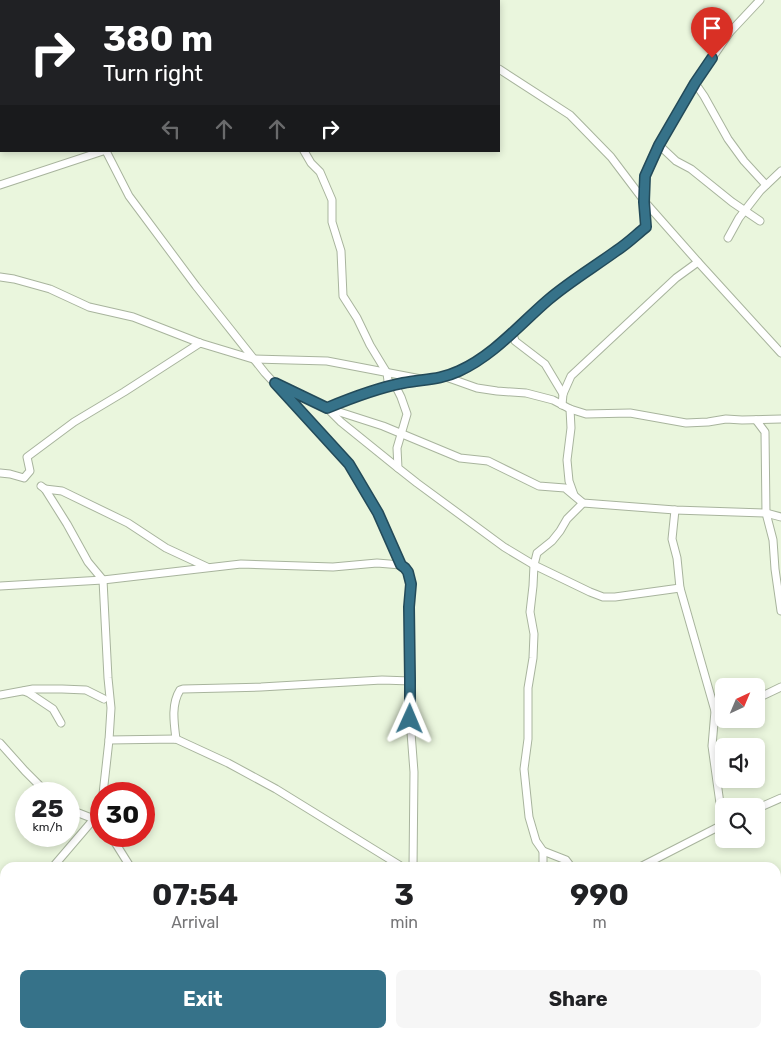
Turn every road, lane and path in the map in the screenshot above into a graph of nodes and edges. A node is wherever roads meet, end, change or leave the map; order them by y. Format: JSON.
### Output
{"nodes":[{"id":1,"x":760,"y":0,"type":"edge"},
{"id":2,"x":500,"y":70,"type":"edge"},
{"id":3,"x":695,"y":83,"type":"junction"},
{"id":4,"x":659,"y":145,"type":"junction"},
{"id":5,"x":102,"y":152,"type":"edge"},
{"id":6,"x":106,"y":152,"type":"edge"},
{"id":7,"x":305,"y":152,"type":"edge"},
{"id":8,"x":781,"y":171,"type":"edge"},
{"id":9,"x":0,"y":185,"type":"edge"},
{"id":10,"x":766,"y":185,"type":"junction"},
{"id":11,"x":644,"y":202,"type":"junction"},
{"id":12,"x":745,"y":211,"type":"junction"},
{"id":13,"x":760,"y":221,"type":"dead end"},
{"id":14,"x":728,"y":238,"type":"dead end"},
{"id":15,"x":698,"y":262,"type":"junction"},
{"id":16,"x":0,"y":277,"type":"edge"},
{"id":17,"x":513,"y":334,"type":"junction"},
{"id":18,"x":200,"y":343,"type":"junction"},
{"id":19,"x":781,"y":352,"type":"edge"},
{"id":20,"x":253,"y":359,"type":"junction"},
{"id":21,"x":388,"y":373,"type":"junction"},
{"id":22,"x":446,"y":376,"type":"junction"},
{"id":23,"x":426,"y":380,"type":"junction"},
{"id":24,"x":275,"y":383,"type":"junction"},
{"id":25,"x":394,"y":384,"type":"junction"},
{"id":26,"x":563,"y":394,"type":"junction"},
{"id":27,"x":562,"y":405,"type":"junction"},
{"id":28,"x":327,"y":408,"type":"junction"},
{"id":29,"x":570,"y":409,"type":"junction"},
{"id":30,"x":781,"y":419,"type":"edge"},
{"id":31,"x":756,"y":420,"type":"junction"},
{"id":32,"x":402,"y":434,"type":"junction"},
{"id":33,"x":398,"y":468,"type":"junction"},
{"id":34,"x":0,"y":472,"type":"edge"},
{"id":35,"x":574,"y":496,"type":"junction"},
{"id":36,"x":583,"y":503,"type":"junction"},
{"id":37,"x":675,"y":510,"type":"junction"},
{"id":38,"x":766,"y":513,"type":"junction"},
{"id":39,"x":781,"y":517,"type":"edge"},
{"id":40,"x":534,"y":564,"type":"junction"},
{"id":41,"x":401,"y":565,"type":"junction"},
{"id":42,"x":208,"y":568,"type":"junction"},
{"id":43,"x":103,"y":580,"type":"junction"},
{"id":44,"x":0,"y":586,"type":"edge"},
{"id":45,"x":680,"y":588,"type":"junction"},
{"id":46,"x":781,"y":611,"type":"edge"},
{"id":47,"x":410,"y":680,"type":"junction"},
{"id":48,"x":781,"y":687,"type":"edge"},
{"id":49,"x":23,"y":691,"type":"junction"},
{"id":50,"x":0,"y":695,"type":"edge"},
{"id":51,"x":765,"y":695,"type":"edge"},
{"id":52,"x":104,"y":699,"type":"dead end"},
{"id":53,"x":715,"y":711,"type":"joint"},
{"id":54,"x":61,"y":723,"type":"dead end"},
{"id":55,"x":176,"y":739,"type":"junction"},
{"id":56,"x":109,"y":740,"type":"junction"},
{"id":57,"x":0,"y":743,"type":"edge"},
{"id":58,"x":35,"y":782,"type":"edge"},
{"id":59,"x":104,"y":782,"type":"edge"},
{"id":60,"x":719,"y":798,"type":"edge"},
{"id":61,"x":781,"y":798,"type":"edge"},
{"id":62,"x":765,"y":805,"type":"edge"},
{"id":63,"x":90,"y":824,"type":"edge"},
{"id":64,"x":715,"y":828,"type":"edge"},
{"id":65,"x":118,"y":847,"type":"edge"},
{"id":66,"x":543,"y":851,"type":"junction"},
{"id":67,"x":57,"y":862,"type":"edge"},
{"id":68,"x":127,"y":862,"type":"edge"},
{"id":69,"x":394,"y":862,"type":"edge"},
{"id":70,"x":413,"y":862,"type":"edge"},
{"id":71,"x":543,"y":862,"type":"edge"},
{"id":72,"x":568,"y":862,"type":"edge"},
{"id":73,"x":650,"y":862,"type":"edge"}],
"edges":[{"from":1,"to":3,"type":"street"},
{"from":2,"to":11,"type":"street"},
{"from":3,"to":4,"type":"street"},
{"from":3,"to":10,"type":"street"},
{"from":4,"to":11,"type":"street"},
{"from":4,"to":12,"type":"street"},
{"from":5,"to":9,"type":"street"},
{"from":6,"to":20,"type":"street"},
{"from":7,"to":21,"type":"street"},
{"from":8,"to":10,"type":"street"},
{"from":10,"to":12,"type":"street"},
{"from":11,"to":15,"type":"street"},
{"from":11,"to":17,"type":"street"},
{"from":12,"to":13,"type":"street"},
{"from":12,"to":14,"type":"street"},
{"from":15,"to":19,"type":"street"},
{"from":15,"to":26,"type":"street"},
{"from":16,"to":18,"type":"street"},
{"from":17,"to":22,"type":"street"},
{"from":17,"to":26,"type":"street"},
{"from":18,"to":20,"type":"street"},
{"from":18,"to":34,"type":"street"},
{"from":20,"to":21,"type":"street"},
{"from":20,"to":24,"type":"street"},
{"from":21,"to":23,"type":"street"},
{"from":21,"to":25,"type":"street"},
{"from":22,"to":23,"type":"street"},
{"from":22,"to":27,"type":"street"},
{"from":23,"to":25,"type":"street"},
{"from":24,"to":28,"type":"street"},
{"from":24,"to":41,"type":"street"},
{"from":25,"to":28,"type":"street"},
{"from":25,"to":32,"type":"street"},
{"from":26,"to":27,"type":"street"},
{"from":27,"to":29,"type":"street"},
{"from":28,"to":32,"type":"street"},
{"from":28,"to":33,"type":"street"},
{"from":29,"to":31,"type":"street"},
{"from":29,"to":35,"type":"street"},
{"from":30,"to":31,"type":"street"},
{"from":31,"to":38,"type":"street"},
{"from":32,"to":33,"type":"street"},
{"from":32,"to":35,"type":"street"},
{"from":33,"to":40,"type":"street"},
{"from":35,"to":36,"type":"street"},
{"from":36,"to":37,"type":"street"},
{"from":36,"to":40,"type":"street"},
{"from":37,"to":38,"type":"street"},
{"from":37,"to":45,"type":"street"},
{"from":38,"to":39,"type":"street"},
{"from":38,"to":46,"type":"street"},
{"from":40,"to":45,"type":"street"},
{"from":40,"to":66,"type":"street"},
{"from":41,"to":42,"type":"street"},
{"from":41,"to":47,"type":"street"},
{"from":42,"to":43,"type":"street"},
{"from":42,"to":43,"type":"street"},
{"from":43,"to":44,"type":"street"},
{"from":43,"to":56,"type":"street"},
{"from":45,"to":53,"type":"street"},
{"from":47,"to":55,"type":"street"},
{"from":47,"to":70,"type":"street"},
{"from":48,"to":51,"type":"street"},
{"from":49,"to":50,"type":"street"},
{"from":49,"to":52,"type":"street"},
{"from":49,"to":54,"type":"street"},
{"from":53,"to":60,"type":"street"},
{"from":55,"to":56,"type":"street"},
{"from":55,"to":69,"type":"street"},
{"from":56,"to":59,"type":"street"},
{"from":57,"to":58,"type":"street"},
{"from":61,"to":62,"type":"street"},
{"from":63,"to":67,"type":"street"},
{"from":64,"to":73,"type":"street"},
{"from":65,"to":68,"type":"street"},
{"from":66,"to":71,"type":"street"},
{"from":66,"to":72,"type":"street"}]}
